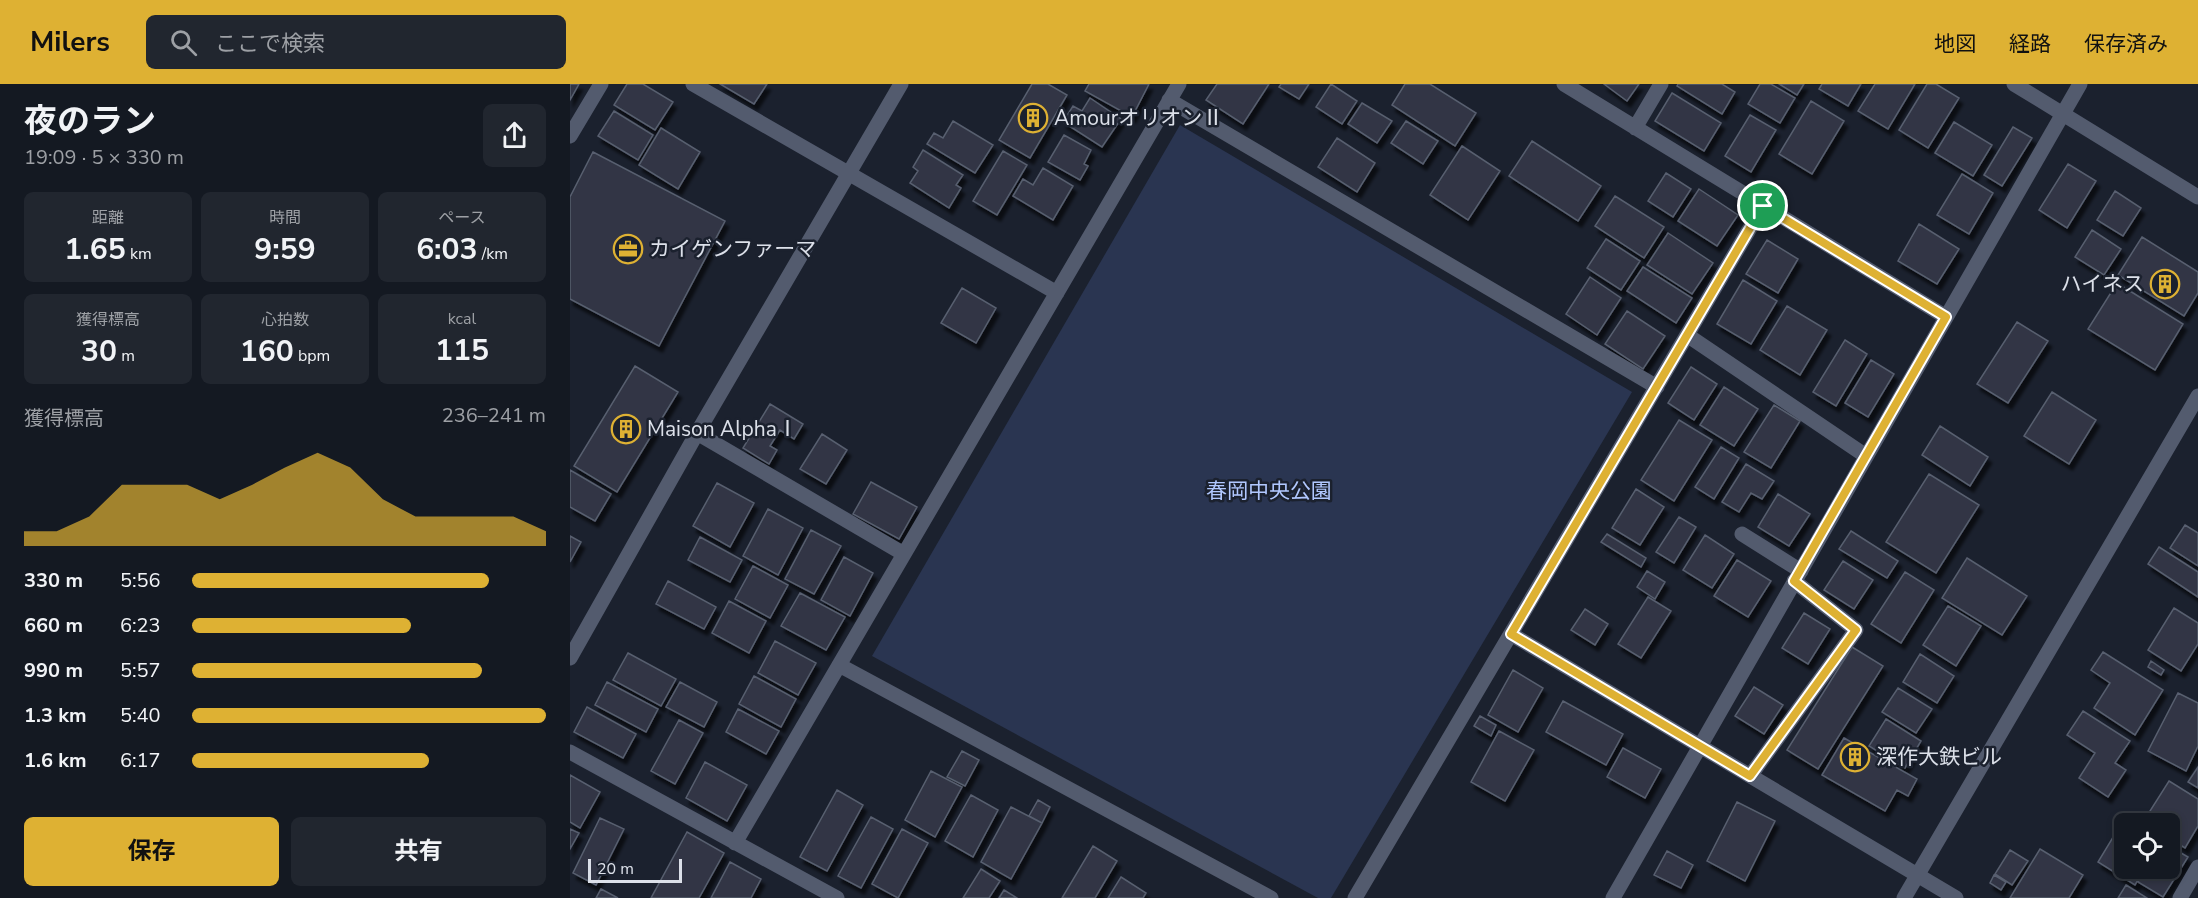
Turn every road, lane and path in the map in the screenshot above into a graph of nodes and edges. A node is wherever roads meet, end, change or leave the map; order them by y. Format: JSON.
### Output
{"nodes":[{"id":1,"x":601,"y":84,"type":"edge"},
{"id":2,"x":693,"y":84,"type":"edge"},
{"id":3,"x":900,"y":84,"type":"edge"},
{"id":4,"x":1179,"y":84,"type":"edge"},
{"id":5,"x":1564,"y":84,"type":"edge"},
{"id":6,"x":1661,"y":84,"type":"edge"},
{"id":7,"x":2014,"y":84,"type":"edge"},
{"id":8,"x":2080,"y":84,"type":"edge"},
{"id":9,"x":1169,"y":100,"type":"junction"},
{"id":10,"x":2063,"y":114,"type":"junction"},
{"id":11,"x":1635,"y":128,"type":"junction"},
{"id":12,"x":570,"y":136,"type":"edge"},
{"id":13,"x":849,"y":173,"type":"junction"},
{"id":14,"x":2198,"y":197,"type":"edge"},
{"id":15,"x":1763,"y":206,"type":"junction"},
{"id":16,"x":1057,"y":293,"type":"junction"},
{"id":17,"x":1946,"y":317,"type":"junction"},
{"id":18,"x":1687,"y":335,"type":"junction"},
{"id":19,"x":1657,"y":387,"type":"junction"},
{"id":20,"x":2198,"y":396,"type":"edge"},
{"id":21,"x":697,"y":432,"type":"junction"},
{"id":22,"x":1866,"y":456,"type":"junction"},
{"id":23,"x":1742,"y":534,"type":"dead end"},
{"id":24,"x":904,"y":554,"type":"junction"},
{"id":25,"x":1798,"y":576,"type":"junction"},
{"id":26,"x":1511,"y":634,"type":"junction"},
{"id":27,"x":570,"y":658,"type":"edge"},
{"id":28,"x":839,"y":665,"type":"junction"},
{"id":29,"x":1700,"y":746,"type":"junction"},
{"id":30,"x":570,"y":752,"type":"edge"},
{"id":31,"x":1750,"y":776,"type":"junction"},
{"id":32,"x":735,"y":843,"type":"junction"},
{"id":33,"x":2198,"y":867,"type":"edge"},
{"id":34,"x":1918,"y":875,"type":"junction"},
{"id":35,"x":2185,"y":896,"type":"edge"},
{"id":36,"x":837,"y":898,"type":"edge"},
{"id":37,"x":1271,"y":898,"type":"edge"},
{"id":38,"x":1355,"y":898,"type":"edge"},
{"id":39,"x":1613,"y":898,"type":"edge"},
{"id":40,"x":1904,"y":898,"type":"edge"},
{"id":41,"x":1956,"y":898,"type":"edge"}],
"edges":[{"from":1,"to":12,"type":"street"},
{"from":2,"to":13,"type":"street"},
{"from":3,"to":13,"type":"street"},
{"from":4,"to":9,"type":"street"},
{"from":5,"to":11,"type":"street"},
{"from":6,"to":11,"type":"street"},
{"from":7,"to":10,"type":"street"},
{"from":8,"to":10,"type":"street"},
{"from":9,"to":16,"type":"street"},
{"from":9,"to":19,"type":"street"},
{"from":10,"to":14,"type":"street"},
{"from":10,"to":17,"type":"street"},
{"from":11,"to":15,"type":"street"},
{"from":13,"to":16,"type":"street"},
{"from":13,"to":21,"type":"street"},
{"from":15,"to":17,"type":"street"},
{"from":15,"to":18,"type":"street"},
{"from":16,"to":24,"type":"street"},
{"from":17,"to":22,"type":"street"},
{"from":18,"to":19,"type":"street"},
{"from":18,"to":22,"type":"street"},
{"from":19,"to":26,"type":"street"},
{"from":20,"to":34,"type":"street"},
{"from":21,"to":24,"type":"street"},
{"from":21,"to":27,"type":"street"},
{"from":22,"to":25,"type":"street"},
{"from":23,"to":25,"type":"street"},
{"from":24,"to":28,"type":"street"},
{"from":25,"to":29,"type":"street"},
{"from":25,"to":31,"type":"street"},
{"from":26,"to":29,"type":"street"},
{"from":26,"to":38,"type":"street"},
{"from":28,"to":32,"type":"street"},
{"from":28,"to":37,"type":"street"},
{"from":29,"to":31,"type":"street"},
{"from":29,"to":39,"type":"street"},
{"from":30,"to":32,"type":"street"},
{"from":31,"to":34,"type":"street"},
{"from":32,"to":36,"type":"street"},
{"from":33,"to":35,"type":"street"},
{"from":34,"to":40,"type":"street"},
{"from":34,"to":41,"type":"street"}]}
